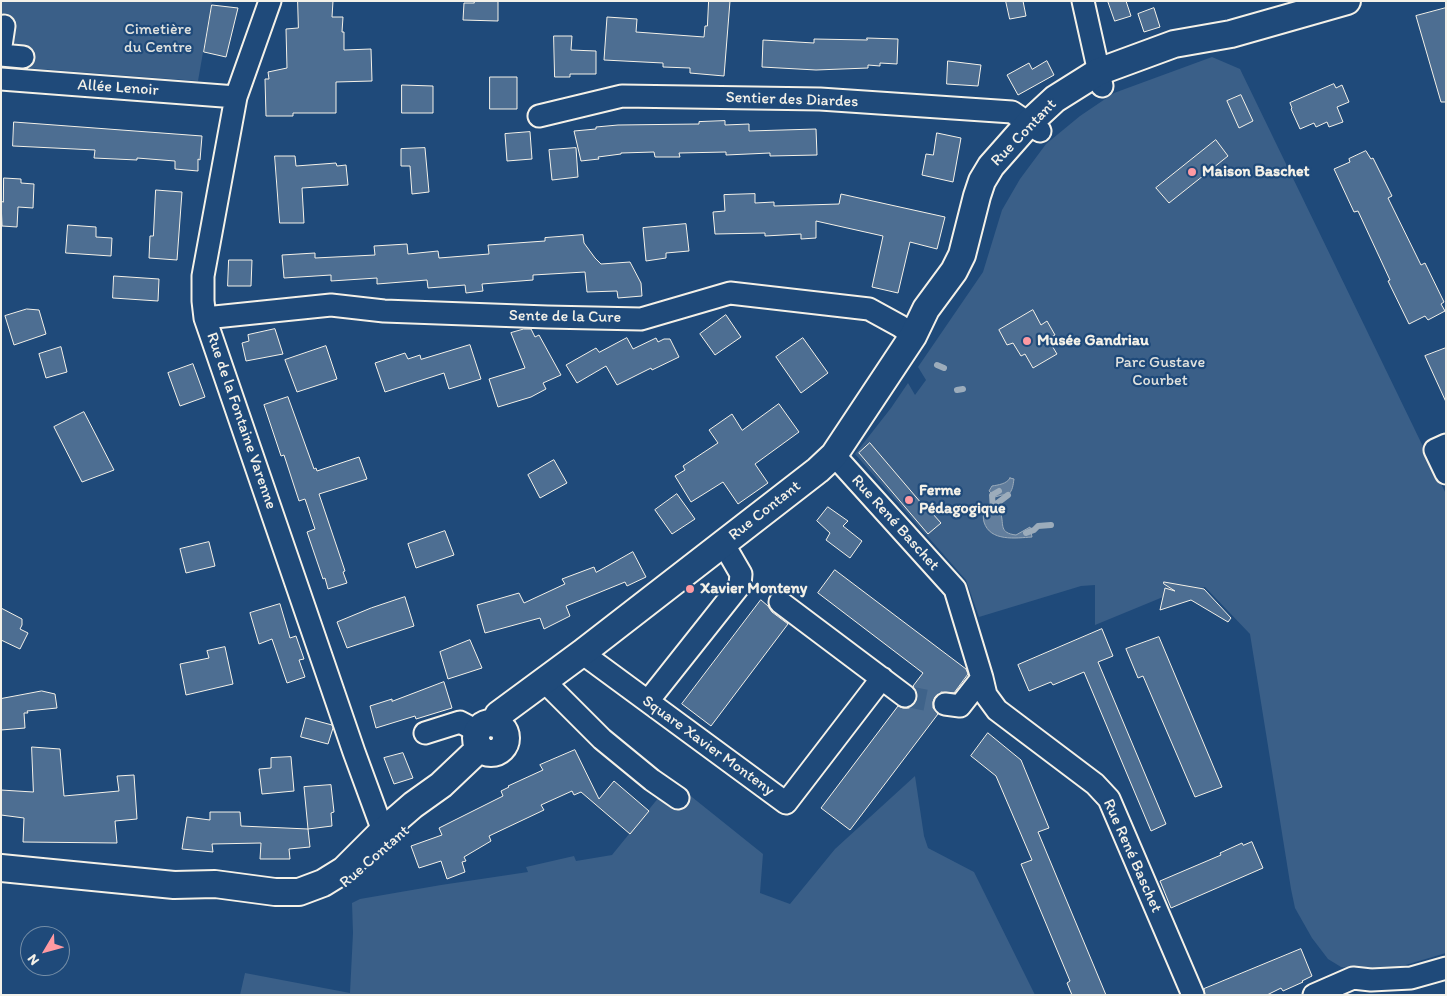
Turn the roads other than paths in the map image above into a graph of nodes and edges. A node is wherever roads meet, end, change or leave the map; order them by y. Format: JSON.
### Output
{"nodes":[{"id":1,"x":270,"y":1,"type":"edge"},
{"id":2,"x":1083,"y":1,"type":"edge"},
{"id":3,"x":1347,"y":1,"type":"edge"},
{"id":4,"x":1295,"y":8,"type":"edge"},
{"id":5,"x":4,"y":26,"type":"dead end"},
{"id":6,"x":1,"y":46,"type":"edge"},
{"id":7,"x":1,"y":55,"type":"edge"},
{"id":8,"x":23,"y":57,"type":"dead end"},
{"id":9,"x":1,"y":79,"type":"edge"},
{"id":10,"x":1100,"y":79,"type":"junction"},
{"id":11,"x":236,"y":97,"type":"junction"},
{"id":12,"x":539,"y":116,"type":"dead end"},
{"id":13,"x":1034,"y":127,"type":"junction"},
{"id":14,"x":206,"y":318,"type":"junction"},
{"id":15,"x":913,"y":336,"type":"junction"},
{"id":16,"x":1446,"y":445,"type":"edge"},
{"id":17,"x":834,"y":455,"type":"junction"},
{"id":18,"x":1446,"y":473,"type":"edge"},
{"id":19,"x":729,"y":554,"type":"junction"},
{"id":20,"x":780,"y":602,"type":"dead end"},
{"id":21,"x":591,"y":660,"type":"junction"},
{"id":22,"x":882,"y":678,"type":"junction"},
{"id":23,"x":982,"y":678,"type":"junction"},
{"id":24,"x":550,"y":687,"type":"junction"},
{"id":25,"x":905,"y":696,"type":"tunnel mouth"},
{"id":26,"x":648,"y":702,"type":"junction"},
{"id":27,"x":945,"y":704,"type":"tunnel mouth"},
{"id":28,"x":425,"y":733,"type":"dead end"},
{"id":29,"x":490,"y":734,"type":"junction"},
{"id":30,"x":441,"y":785,"type":"junction"},
{"id":31,"x":678,"y":798,"type":"dead end"},
{"id":32,"x":383,"y":831,"type":"junction"},
{"id":33,"x":1,"y":868,"type":"edge"},
{"id":34,"x":174,"y":885,"type":"junction"},
{"id":35,"x":1446,"y":968,"type":"edge"},
{"id":36,"x":1193,"y":995,"type":"edge"},
{"id":37,"x":1314,"y":995,"type":"edge"}],
"edges":[{"from":1,"to":11,"type":"street","name":"Rue de la Fontaine Varenne"},
{"from":2,"to":10,"type":"street"},
{"from":3,"to":4,"type":"main road","name":"Rue Contant"},
{"from":4,"to":10,"type":"main road","name":"Rue Contant"},
{"from":5,"to":6,"type":"street"},
{"from":7,"to":8,"type":"street"},
{"from":9,"to":11,"type":"street","name":"Allée Lenoir"},
{"from":10,"to":13,"type":"main road","name":"Rue Contant"},
{"from":11,"to":14,"type":"street","name":"Rue de la Fontaine Varenne"},
{"from":12,"to":13,"type":"street","name":"Sentier des Diardes"},
{"from":13,"to":15,"type":"main road","name":"Rue Contant"},
{"from":14,"to":15,"type":"street","name":"Sente de la Cure"},
{"from":14,"to":32,"type":"street","name":"Rue de la Fontaine Varenne"},
{"from":15,"to":17,"type":"main road","name":"Rue Contant"},
{"from":16,"to":18,"type":"street"},
{"from":17,"to":19,"type":"main road","name":"Rue Contant"},
{"from":17,"to":23,"type":"street","name":"Rue René Baschet"},
{"from":19,"to":21,"type":"main road","name":"Rue Contant"},
{"from":19,"to":26,"type":"street","name":"Rue Contant"},
{"from":20,"to":22,"type":"street"},
{"from":21,"to":24,"type":"main road","name":"Rue Contant"},
{"from":21,"to":26,"type":"street","name":"Square Xavier Monteny"},
{"from":21,"to":29,"type":"main road","name":"Rue Contant"},
{"from":22,"to":25,"type":"street"},
{"from":22,"to":26,"type":"street","name":"Square Xavier Monteny"},
{"from":23,"to":27,"type":"street"},
{"from":23,"to":36,"type":"street","name":"Rue René Baschet"},
{"from":24,"to":29,"type":"main road","name":"Rue Contant"},
{"from":24,"to":31,"type":"street"},
{"from":28,"to":29,"type":"street"},
{"from":29,"to":30,"type":"main road","name":"Rue Contant"},
{"from":30,"to":32,"type":"main road","name":"Rue Contant"},
{"from":30,"to":34,"type":"main road","name":"Rue Contant"},
{"from":32,"to":34,"type":"main road","name":"Rue Contant"},
{"from":33,"to":34,"type":"main road","name":"Rue Contant"},
{"from":35,"to":37,"type":"street"}]}
